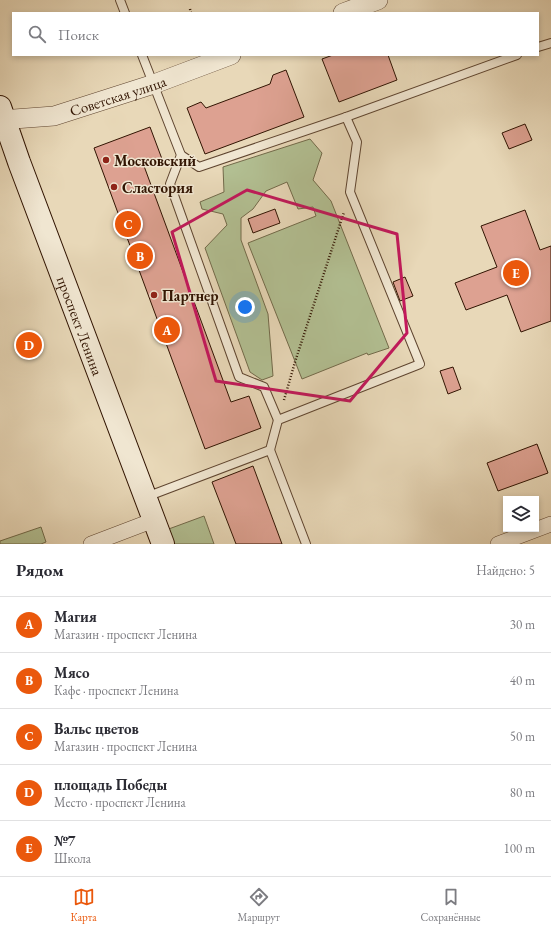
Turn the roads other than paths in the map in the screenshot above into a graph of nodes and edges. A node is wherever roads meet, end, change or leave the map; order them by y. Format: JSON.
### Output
{"nodes":[{"id":1,"x":120,"y":0,"type":"edge"},
{"id":2,"x":378,"y":0,"type":"edge"},
{"id":3,"x":125,"y":12,"type":"edge"},
{"id":4,"x":347,"y":12,"type":"edge"},
{"id":5,"x":551,"y":43,"type":"edge"},
{"id":6,"x":539,"y":47,"type":"edge"},
{"id":7,"x":142,"y":56,"type":"edge"},
{"id":8,"x":228,"y":56,"type":"edge"},
{"id":9,"x":514,"y":56,"type":"edge"},
{"id":10,"x":154,"y":84,"type":"junction"},
{"id":11,"x":2,"y":116,"type":"edge"},
{"id":12,"x":346,"y":116,"type":"junction"},
{"id":13,"x":181,"y":155,"type":"junction"},
{"id":14,"x":278,"y":420,"type":"junction"},
{"id":15,"x":270,"y":450,"type":"junction"},
{"id":16,"x":146,"y":498,"type":"junction"},
{"id":17,"x":154,"y":520,"type":"junction"},
{"id":18,"x":551,"y":524,"type":"edge"},
{"id":19,"x":90,"y":544,"type":"edge"},
{"id":20,"x":163,"y":544,"type":"edge"},
{"id":21,"x":306,"y":544,"type":"edge"},
{"id":22,"x":498,"y":544,"type":"edge"}],
"edges":[{"from":1,"to":3,"type":"lane"},
{"from":2,"to":4,"type":"street"},
{"from":5,"to":6,"type":"lane"},
{"from":7,"to":10,"type":"lane"},
{"from":8,"to":10,"type":"street","name":"Советская улица"},
{"from":9,"to":12,"type":"lane"},
{"from":10,"to":11,"type":"street","name":"Советская улица"},
{"from":10,"to":13,"type":"lane"},
{"from":11,"to":16,"type":"main road","name":"проспект Ленина"},
{"from":12,"to":13,"type":"lane"},
{"from":12,"to":14,"type":"lane"},
{"from":13,"to":14,"type":"lane"},
{"from":14,"to":15,"type":"lane"},
{"from":15,"to":16,"type":"lane"},
{"from":15,"to":21,"type":"lane"},
{"from":16,"to":17,"type":"main road","name":"проспект Ленина"},
{"from":17,"to":19,"type":"street"},
{"from":17,"to":20,"type":"main road","name":"проспект Ленина"},
{"from":18,"to":22,"type":"street"}]}
